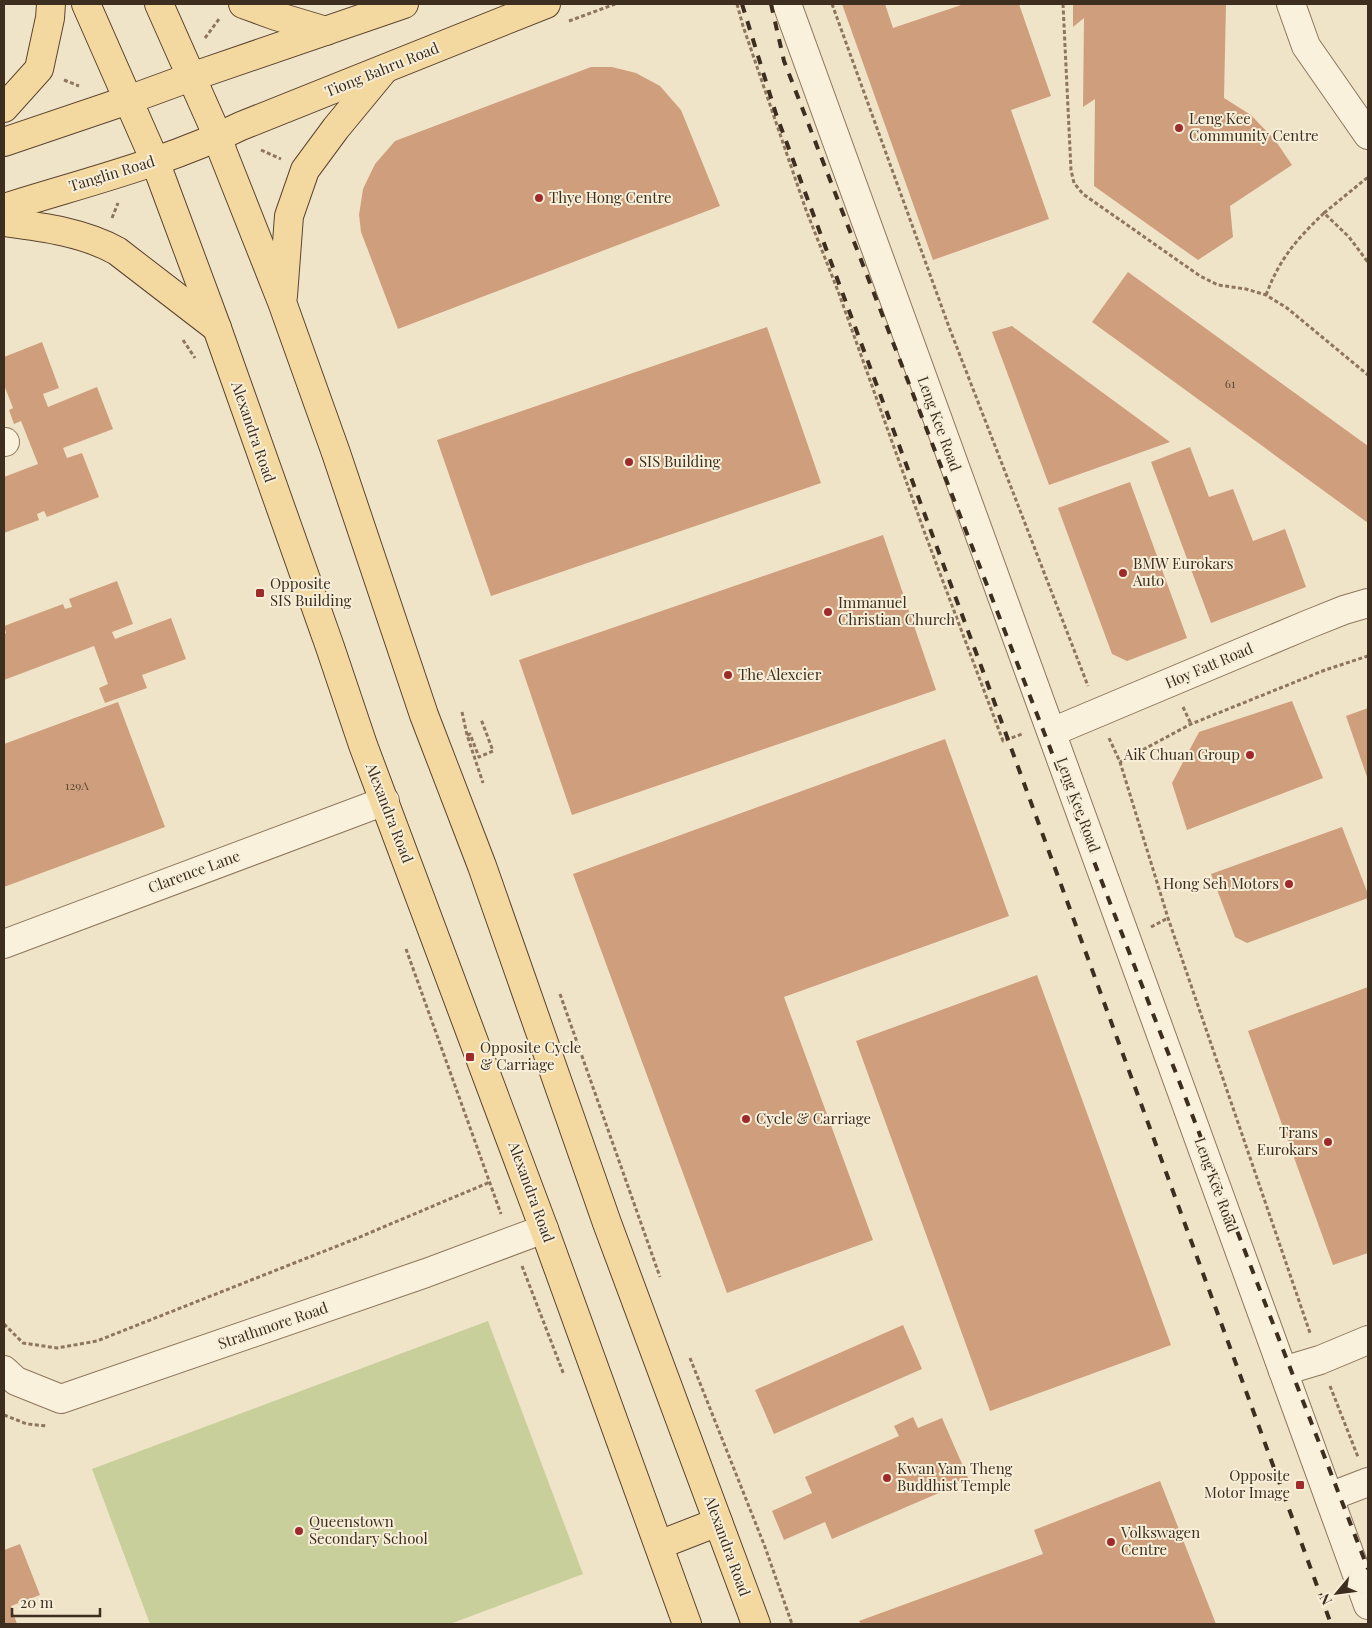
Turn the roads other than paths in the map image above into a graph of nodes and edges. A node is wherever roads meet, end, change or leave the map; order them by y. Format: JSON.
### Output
{"nodes":[{"id":1,"x":51,"y":4,"type":"edge"},
{"id":2,"x":86,"y":4,"type":"edge"},
{"id":3,"x":159,"y":4,"type":"edge"},
{"id":4,"x":244,"y":4,"type":"edge"},
{"id":5,"x":404,"y":4,"type":"edge"},
{"id":6,"x":787,"y":4,"type":"edge"},
{"id":7,"x":1291,"y":4,"type":"edge"},
{"id":8,"x":554,"y":14,"type":"edge"},
{"id":9,"x":326,"y":31,"type":"junction"},
{"id":10,"x":384,"y":69,"type":"junction"},
{"id":11,"x":191,"y":77,"type":"junction"},
{"id":12,"x":128,"y":100,"type":"junction"},
{"id":13,"x":4,"y":108,"type":"edge"},
{"id":14,"x":1368,"y":135,"type":"edge"},
{"id":15,"x":218,"y":137,"type":"junction"},
{"id":16,"x":4,"y":142,"type":"edge"},
{"id":17,"x":155,"y":161,"type":"junction"},
{"id":18,"x":4,"y":208,"type":"edge"},
{"id":19,"x":4,"y":222,"type":"edge"},
{"id":20,"x":282,"y":302,"type":"junction"},
{"id":21,"x":217,"y":328,"type":"junction"},
{"id":22,"x":1368,"y":603,"type":"edge"},
{"id":23,"x":1039,"y":732,"type":"junction"},
{"id":24,"x":385,"y":801,"type":"junction"},
{"id":25,"x":4,"y":944,"type":"edge"},
{"id":26,"x":544,"y":1229,"type":"junction"},
{"id":27,"x":1368,"y":1340,"type":"edge"},
{"id":28,"x":4,"y":1370,"type":"edge"},
{"id":29,"x":1283,"y":1371,"type":"junction"},
{"id":30,"x":1368,"y":1482,"type":"edge"},
{"id":31,"x":1329,"y":1497,"type":"junction"},
{"id":32,"x":718,"y":1522,"type":"junction"},
{"id":33,"x":659,"y":1545,"type":"junction"},
{"id":34,"x":1368,"y":1606,"type":"edge"},
{"id":35,"x":687,"y":1624,"type":"edge"},
{"id":36,"x":756,"y":1624,"type":"edge"}],
"edges":[{"from":1,"to":13,"type":"main road"},
{"from":2,"to":12,"type":"main road","name":"Alexandra Road"},
{"from":3,"to":11,"type":"main road","name":"Alexandra Road"},
{"from":4,"to":9,"type":"main road"},
{"from":5,"to":9,"type":"main road"},
{"from":6,"to":23,"type":"street","name":"Leng Kee Road"},
{"from":7,"to":14,"type":"street"},
{"from":8,"to":10,"type":"main road","name":"Tiong Bahru Road"},
{"from":9,"to":11,"type":"main road"},
{"from":10,"to":15,"type":"main road","name":"Tiong Bahru Road"},
{"from":10,"to":20,"type":"main road"},
{"from":11,"to":12,"type":"main road"},
{"from":11,"to":15,"type":"main road","name":"Alexandra Road"},
{"from":12,"to":16,"type":"main road"},
{"from":12,"to":17,"type":"main road","name":"Alexandra Road"},
{"from":15,"to":17,"type":"main road","name":"Tanglin Road"},
{"from":15,"to":20,"type":"main road","name":"Alexandra Road"},
{"from":17,"to":18,"type":"main road","name":"Tanglin Road"},
{"from":17,"to":21,"type":"main road","name":"Alexandra Road"},
{"from":19,"to":21,"type":"main road"},
{"from":20,"to":32,"type":"main road","name":"Alexandra Road"},
{"from":21,"to":24,"type":"main road","name":"Alexandra Road"},
{"from":22,"to":23,"type":"street","name":"Hoy Fatt Road"},
{"from":23,"to":29,"type":"street","name":"Leng Kee Road"},
{"from":24,"to":25,"type":"street","name":"Clarence Lane"},
{"from":24,"to":26,"type":"main road","name":"Alexandra Road"},
{"from":26,"to":28,"type":"street","name":"Strathmore Road"},
{"from":26,"to":33,"type":"main road","name":"Alexandra Road"},
{"from":27,"to":29,"type":"street"},
{"from":29,"to":31,"type":"street","name":"Leng Kee Road"},
{"from":30,"to":31,"type":"street"},
{"from":31,"to":34,"type":"street","name":"Leng Kee Road"},
{"from":32,"to":33,"type":"main road"},
{"from":32,"to":36,"type":"main road","name":"Alexandra Road"},
{"from":33,"to":35,"type":"main road","name":"Alexandra Road"}]}
